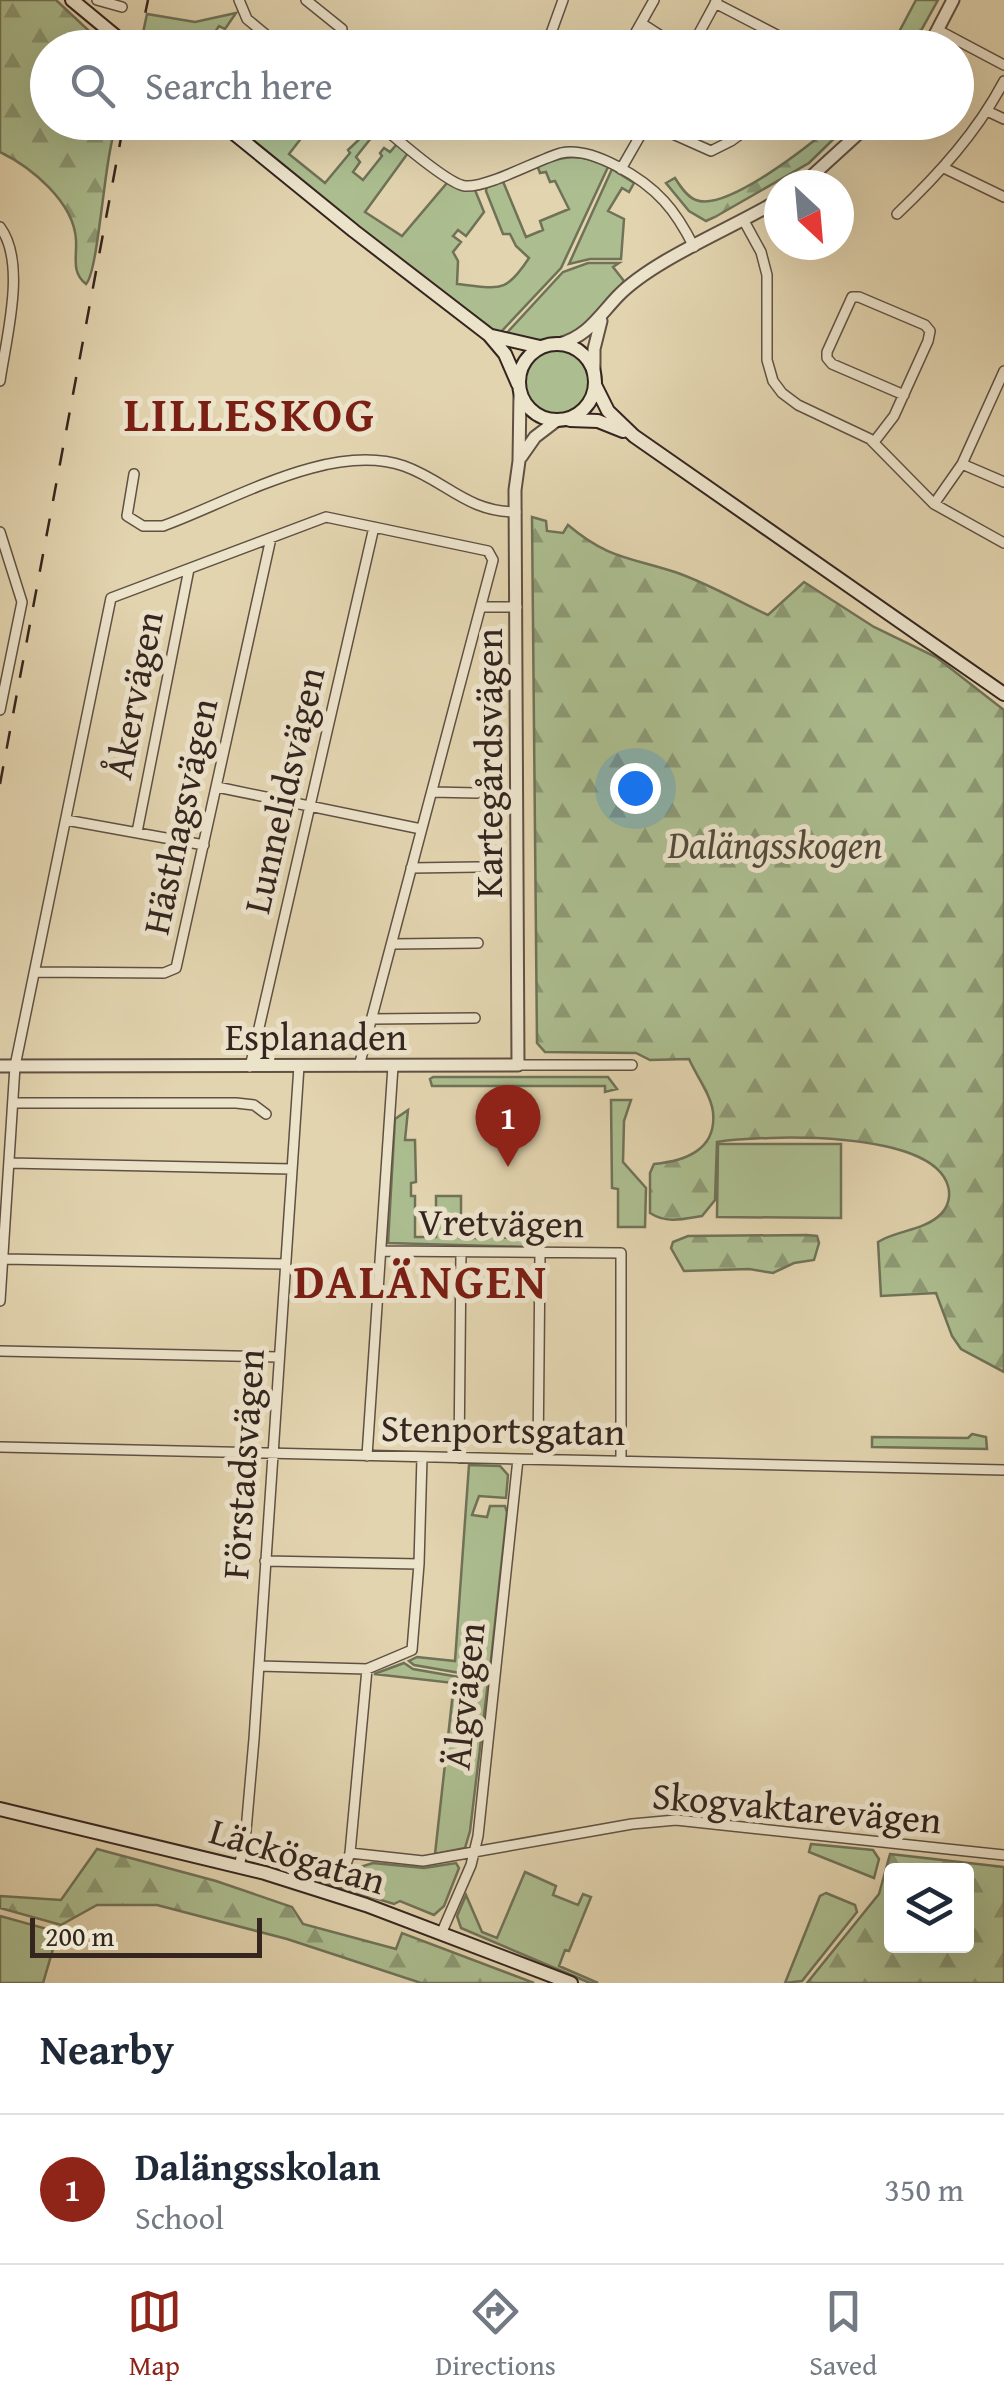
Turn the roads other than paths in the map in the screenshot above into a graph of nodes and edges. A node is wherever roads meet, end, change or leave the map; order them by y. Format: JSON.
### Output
{"nodes":[{"id":1,"x":72,"y":0,"type":"edge"},
{"id":2,"x":97,"y":0,"type":"edge"},
{"id":3,"x":238,"y":0,"type":"edge"},
{"id":4,"x":306,"y":0,"type":"edge"},
{"id":5,"x":563,"y":0,"type":"edge"},
{"id":6,"x":654,"y":0,"type":"edge"},
{"id":7,"x":953,"y":0,"type":"edge"},
{"id":8,"x":716,"y":2,"type":"edge"},
{"id":9,"x":122,"y":7,"type":"dead end"},
{"id":10,"x":641,"y":24,"type":"junction"},
{"id":11,"x":342,"y":28,"type":"dead end"},
{"id":12,"x":108,"y":30,"type":"edge"},
{"id":13,"x":260,"y":30,"type":"edge"},
{"id":14,"x":552,"y":30,"type":"edge"},
{"id":15,"x":638,"y":30,"type":"edge"},
{"id":16,"x":651,"y":30,"type":"edge"},
{"id":17,"x":700,"y":30,"type":"edge"},
{"id":18,"x":768,"y":30,"type":"edge"},
{"id":19,"x":938,"y":30,"type":"edge"},
{"id":20,"x":974,"y":49,"type":"edge"},
{"id":21,"x":1004,"y":65,"type":"edge"},
{"id":22,"x":1004,"y":81,"type":"edge"},
{"id":23,"x":986,"y":111,"type":"junction"},
{"id":24,"x":1004,"y":118,"type":"edge"},
{"id":25,"x":974,"y":127,"type":"edge"},
{"id":26,"x":242,"y":140,"type":"edge"},
{"id":27,"x":400,"y":140,"type":"edge"},
{"id":28,"x":638,"y":140,"type":"edge"},
{"id":29,"x":687,"y":140,"type":"edge"},
{"id":30,"x":733,"y":140,"type":"edge"},
{"id":31,"x":852,"y":140,"type":"edge"},
{"id":32,"x":965,"y":140,"type":"edge"},
{"id":33,"x":944,"y":168,"type":"junction"},
{"id":34,"x":621,"y":170,"type":"junction"},
{"id":35,"x":819,"y":170,"type":"edge"},
{"id":36,"x":1004,"y":197,"type":"edge"},
{"id":37,"x":764,"y":209,"type":"edge"},
{"id":38,"x":898,"y":214,"type":"dead end"},
{"id":39,"x":744,"y":221,"type":"junction"},
{"id":40,"x":0,"y":227,"type":"edge"},
{"id":41,"x":694,"y":247,"type":"junction"},
{"id":42,"x":604,"y":312,"type":"junction"},
{"id":43,"x":490,"y":335,"type":"junction"},
{"id":44,"x":558,"y":344,"type":"junction"},
{"id":45,"x":540,"y":348,"type":"junction"},
{"id":46,"x":1004,"y":371,"type":"edge"},
{"id":47,"x":595,"y":380,"type":"junction"},
{"id":48,"x":0,"y":381,"type":"edge"},
{"id":49,"x":519,"y":389,"type":"junction"},
{"id":50,"x":904,"y":395,"type":"junction"},
{"id":51,"x":559,"y":421,"type":"junction"},
{"id":52,"x":634,"y":436,"type":"junction"},
{"id":53,"x":874,"y":442,"type":"junction"},
{"id":54,"x":519,"y":460,"type":"junction"},
{"id":55,"x":962,"y":464,"type":"junction"},
{"id":56,"x":134,"y":474,"type":"dead end"},
{"id":57,"x":1004,"y":482,"type":"edge"},
{"id":58,"x":934,"y":504,"type":"junction"},
{"id":59,"x":516,"y":512,"type":"junction"},
{"id":60,"x":374,"y":527,"type":"junction"},
{"id":61,"x":0,"y":532,"type":"edge"},
{"id":62,"x":271,"y":538,"type":"junction"},
{"id":63,"x":1004,"y":542,"type":"edge"},
{"id":64,"x":189,"y":569,"type":"junction"},
{"id":65,"x":13,"y":570,"type":"junction"},
{"id":66,"x":0,"y":575,"type":"edge"},
{"id":67,"x":481,"y":607,"type":"junction"},
{"id":68,"x":518,"y":607,"type":"junction"},
{"id":69,"x":1004,"y":694,"type":"edge"},
{"id":70,"x":0,"y":710,"type":"edge"},
{"id":71,"x":217,"y":788,"type":"junction"},
{"id":72,"x":432,"y":792,"type":"junction"},
{"id":73,"x":477,"y":793,"type":"dead end"},
{"id":74,"x":310,"y":806,"type":"junction"},
{"id":75,"x":66,"y":820,"type":"junction"},
{"id":76,"x":421,"y":829,"type":"junction"},
{"id":77,"x":136,"y":832,"type":"junction"},
{"id":78,"x":204,"y":845,"type":"junction"},
{"id":79,"x":478,"y":867,"type":"dead end"},
{"id":80,"x":411,"y":868,"type":"junction"},
{"id":81,"x":478,"y":942,"type":"dead end"},
{"id":82,"x":393,"y":944,"type":"junction"},
{"id":83,"x":36,"y":972,"type":"junction"},
{"id":84,"x":475,"y":1018,"type":"dead end"},
{"id":85,"x":372,"y":1019,"type":"junction"},
{"id":86,"x":518,"y":1065,"type":"junction"},
{"id":87,"x":632,"y":1065,"type":"dead end"},
{"id":88,"x":0,"y":1066,"type":"edge"},
{"id":89,"x":16,"y":1066,"type":"junction"},
{"id":90,"x":250,"y":1066,"type":"junction"},
{"id":91,"x":299,"y":1066,"type":"junction"},
{"id":92,"x":359,"y":1066,"type":"junction"},
{"id":93,"x":393,"y":1066,"type":"junction"},
{"id":94,"x":14,"y":1102,"type":"junction"},
{"id":95,"x":266,"y":1114,"type":"dead end"},
{"id":96,"x":9,"y":1163,"type":"junction"},
{"id":97,"x":292,"y":1169,"type":"junction"},
{"id":98,"x":380,"y":1251,"type":"junction"},
{"id":99,"x":461,"y":1252,"type":"junction"},
{"id":100,"x":540,"y":1253,"type":"junction"},
{"id":101,"x":3,"y":1259,"type":"junction"},
{"id":102,"x":285,"y":1264,"type":"junction"},
{"id":103,"x":0,"y":1301,"type":"edge"},
{"id":104,"x":0,"y":1351,"type":"edge"},
{"id":105,"x":279,"y":1357,"type":"junction"},
{"id":106,"x":0,"y":1447,"type":"edge"},
{"id":107,"x":272,"y":1454,"type":"junction"},
{"id":108,"x":367,"y":1456,"type":"junction"},
{"id":109,"x":422,"y":1457,"type":"junction"},
{"id":110,"x":460,"y":1458,"type":"junction"},
{"id":111,"x":518,"y":1459,"type":"junction"},
{"id":112,"x":538,"y":1459,"type":"junction"},
{"id":113,"x":620,"y":1461,"type":"junction"},
{"id":114,"x":1004,"y":1470,"type":"edge"},
{"id":115,"x":266,"y":1561,"type":"junction"},
{"id":116,"x":419,"y":1564,"type":"junction"},
{"id":117,"x":259,"y":1666,"type":"junction"},
{"id":118,"x":368,"y":1669,"type":"junction"},
{"id":119,"x":0,"y":1808,"type":"edge"},
{"id":120,"x":474,"y":1852,"type":"junction"},
{"id":121,"x":350,"y":1854,"type":"junction"},
{"id":122,"x":1004,"y":1855,"type":"edge"},
{"id":123,"x":239,"y":1866,"type":"junction"},
{"id":124,"x":290,"y":1869,"type":"dead end"},
{"id":125,"x":441,"y":1934,"type":"junction"},
{"id":126,"x":571,"y":1983,"type":"edge"}],
"edges":[{"from":1,"to":12,"type":"main road"},
{"from":2,"to":9,"type":"street"},
{"from":3,"to":13,"type":"street"},
{"from":4,"to":11,"type":"street"},
{"from":5,"to":14,"type":"street"},
{"from":6,"to":10,"type":"street"},
{"from":7,"to":19,"type":"street"},
{"from":8,"to":17,"type":"street"},
{"from":8,"to":18,"type":"street"},
{"from":10,"to":15,"type":"street"},
{"from":10,"to":16,"type":"street"},
{"from":20,"to":21,"type":"street"},
{"from":22,"to":23,"type":"street"},
{"from":23,"to":24,"type":"street"},
{"from":23,"to":25,"type":"street"},
{"from":26,"to":43,"type":"main road"},
{"from":27,"to":34,"type":"street"},
{"from":28,"to":34,"type":"street"},
{"from":29,"to":30,"type":"street"},
{"from":31,"to":35,"type":"street"},
{"from":32,"to":33,"type":"street"},
{"from":33,"to":36,"type":"street"},
{"from":33,"to":38,"type":"street"},
{"from":34,"to":41,"type":"street"},
{"from":37,"to":39,"type":"street"},
{"from":39,"to":41,"type":"street"},
{"from":39,"to":53,"type":"street"},
{"from":40,"to":48,"type":"street"},
{"from":41,"to":42,"type":"street"},
{"from":42,"to":44,"type":"street"},
{"from":42,"to":47,"type":"street"},
{"from":43,"to":45,"type":"main road"},
{"from":43,"to":49,"type":"main road"},
{"from":44,"to":45,"type":"main road"},
{"from":44,"to":47,"type":"main road"},
{"from":45,"to":49,"type":"main road"},
{"from":46,"to":55,"type":"street"},
{"from":47,"to":51,"type":"main road"},
{"from":47,"to":52,"type":"main road"},
{"from":49,"to":51,"type":"main road"},
{"from":49,"to":54,"type":"street","name":"Kartegårdsvägen"},
{"from":50,"to":50,"type":"street"},
{"from":50,"to":53,"type":"street"},
{"from":51,"to":52,"type":"main road"},
{"from":51,"to":54,"type":"street"},
{"from":52,"to":69,"type":"main road"},
{"from":53,"to":58,"type":"street"},
{"from":54,"to":59,"type":"street","name":"Kartegårdsvägen"},
{"from":55,"to":57,"type":"street"},
{"from":55,"to":58,"type":"street"},
{"from":56,"to":59,"type":"street"},
{"from":58,"to":63,"type":"street"},
{"from":59,"to":68,"type":"street","name":"Kartegårdsvägen"},
{"from":60,"to":62,"type":"street"},
{"from":60,"to":67,"type":"street"},
{"from":60,"to":74,"type":"street","name":"Lunnelidsvägen"},
{"from":61,"to":65,"type":"street"},
{"from":62,"to":64,"type":"street"},
{"from":62,"to":71,"type":"street","name":"Hästhagsvägen"},
{"from":64,"to":75,"type":"street"},
{"from":64,"to":77,"type":"street","name":"Åkervägen"},
{"from":65,"to":66,"type":"street"},
{"from":65,"to":70,"type":"street"},
{"from":67,"to":68,"type":"street"},
{"from":67,"to":72,"type":"street"},
{"from":68,"to":86,"type":"street","name":"Kartegårdsvägen"},
{"from":71,"to":74,"type":"street"},
{"from":71,"to":78,"type":"street","name":"Hästhagsvägen"},
{"from":72,"to":73,"type":"street"},
{"from":72,"to":76,"type":"street"},
{"from":74,"to":76,"type":"street"},
{"from":74,"to":90,"type":"street","name":"Lunnelidsvägen"},
{"from":75,"to":77,"type":"street"},
{"from":75,"to":83,"type":"street"},
{"from":76,"to":80,"type":"street"},
{"from":77,"to":78,"type":"street"},
{"from":78,"to":83,"type":"street","name":"Hästhagsvägen"},
{"from":79,"to":80,"type":"street"},
{"from":80,"to":82,"type":"street"},
{"from":81,"to":82,"type":"street"},
{"from":82,"to":85,"type":"street"},
{"from":83,"to":89,"type":"street"},
{"from":84,"to":85,"type":"street"},
{"from":85,"to":92,"type":"street"},
{"from":86,"to":87,"type":"street","name":"Esplanaden"},
{"from":86,"to":93,"type":"street","name":"Esplanaden"},
{"from":88,"to":89,"type":"street","name":"Esplanaden"},
{"from":89,"to":90,"type":"street","name":"Esplanaden"},
{"from":89,"to":94,"type":"street"},
{"from":90,"to":91,"type":"street","name":"Esplanaden"},
{"from":91,"to":92,"type":"street","name":"Esplanaden"},
{"from":91,"to":97,"type":"street","name":"Förstadsvägen"},
{"from":92,"to":93,"type":"street","name":"Esplanaden"},
{"from":93,"to":98,"type":"street"},
{"from":94,"to":95,"type":"street"},
{"from":94,"to":96,"type":"street"},
{"from":96,"to":97,"type":"street"},
{"from":96,"to":101,"type":"street"},
{"from":97,"to":102,"type":"street","name":"Förstadsvägen"},
{"from":98,"to":99,"type":"street","name":"Vretvägen"},
{"from":98,"to":108,"type":"street"},
{"from":99,"to":100,"type":"street","name":"Vretvägen"},
{"from":99,"to":110,"type":"street"},
{"from":100,"to":112,"type":"street"},
{"from":100,"to":113,"type":"street","name":"Vretvägen"},
{"from":101,"to":102,"type":"street"},
{"from":101,"to":103,"type":"street"},
{"from":102,"to":105,"type":"street","name":"Förstadsvägen"},
{"from":104,"to":105,"type":"street"},
{"from":105,"to":107,"type":"street","name":"Förstadsvägen"},
{"from":106,"to":107,"type":"street","name":"Stenportsgatan"},
{"from":107,"to":108,"type":"street","name":"Stenportsgatan"},
{"from":107,"to":115,"type":"street","name":"Förstadsvägen"},
{"from":108,"to":109,"type":"street","name":"Stenportsgatan"},
{"from":109,"to":110,"type":"street","name":"Stenportsgatan"},
{"from":109,"to":116,"type":"street"},
{"from":110,"to":111,"type":"street","name":"Stenportsgatan"},
{"from":111,"to":112,"type":"street","name":"Stenportsgatan"},
{"from":111,"to":120,"type":"street","name":"Älgvägen"},
{"from":112,"to":113,"type":"street","name":"Stenportsgatan"},
{"from":113,"to":114,"type":"street","name":"Stenportsgatan"},
{"from":115,"to":116,"type":"street"},
{"from":115,"to":117,"type":"street","name":"Förstadsvägen"},
{"from":116,"to":118,"type":"street"},
{"from":117,"to":118,"type":"street"},
{"from":117,"to":123,"type":"street","name":"Förstadsvägen"},
{"from":118,"to":121,"type":"street"},
{"from":119,"to":123,"type":"main road","name":"Läckögatan"},
{"from":120,"to":121,"type":"street","name":"Skogvaktarevägen"},
{"from":120,"to":122,"type":"street","name":"Skogvaktarevägen"},
{"from":120,"to":125,"type":"street","name":"Älgvägen"},
{"from":121,"to":124,"type":"street","name":"Läckögatan"},
{"from":123,"to":125,"type":"main road","name":"Läckögatan"},
{"from":125,"to":126,"type":"main road","name":"Läckögatan"}]}
